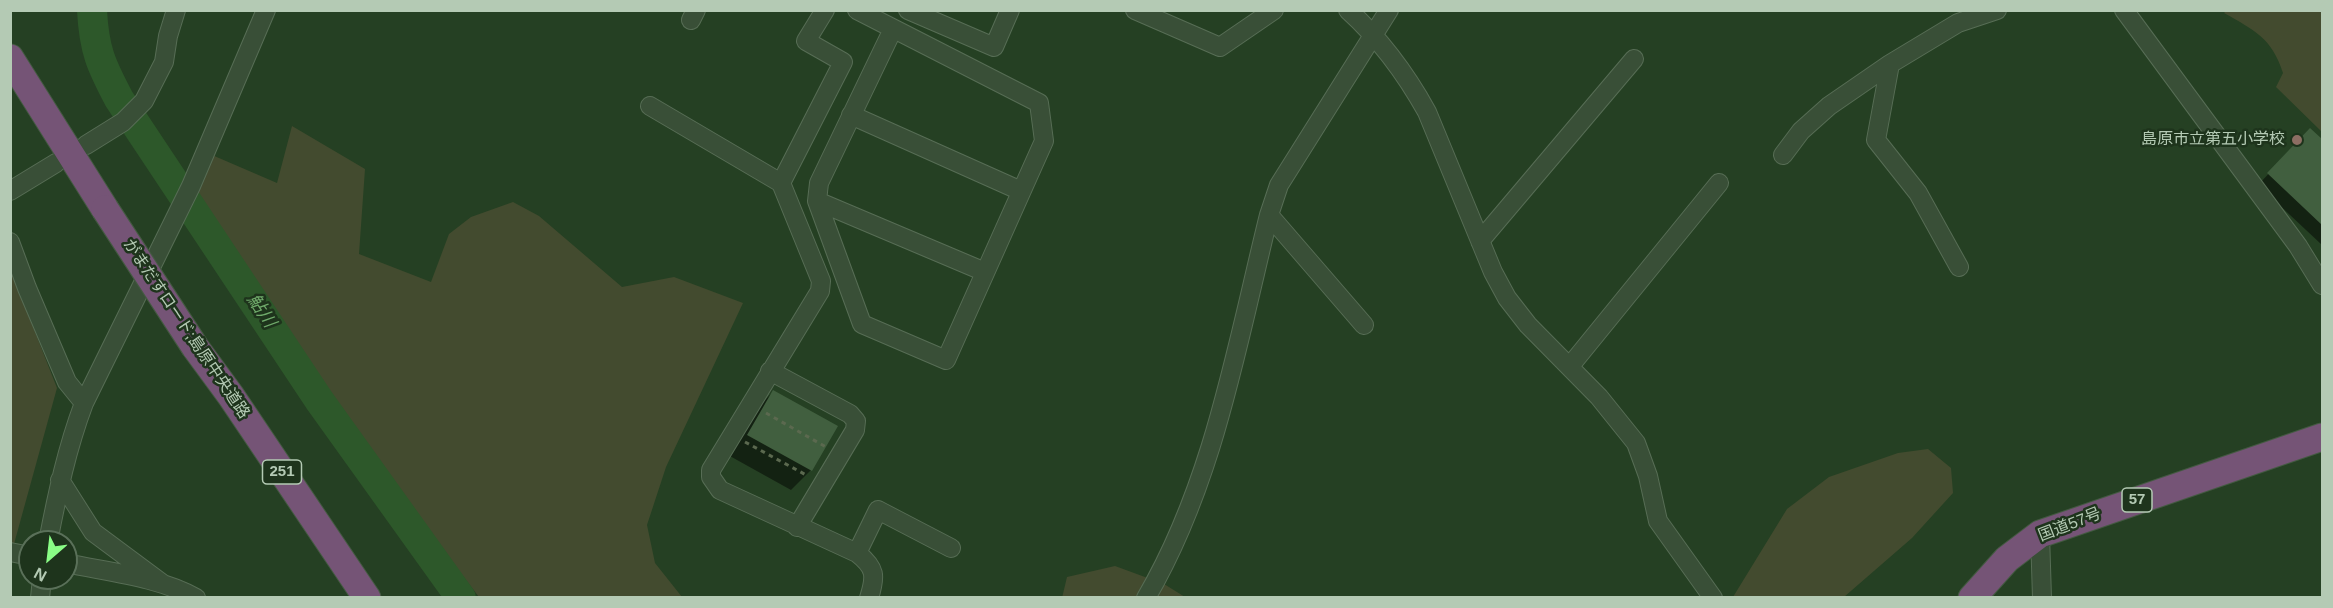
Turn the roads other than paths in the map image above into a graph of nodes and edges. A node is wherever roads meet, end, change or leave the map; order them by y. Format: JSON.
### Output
{"nodes":[{"id":1,"x":176,"y":10,"type":"edge"},
{"id":2,"x":266,"y":10,"type":"edge"},
{"id":3,"x":825,"y":10,"type":"edge"},
{"id":4,"x":856,"y":10,"type":"edge"},
{"id":5,"x":908,"y":10,"type":"edge"},
{"id":6,"x":1010,"y":10,"type":"edge"},
{"id":7,"x":1135,"y":10,"type":"edge"},
{"id":8,"x":1274,"y":10,"type":"edge"},
{"id":9,"x":1348,"y":10,"type":"edge"},
{"id":10,"x":1389,"y":10,"type":"edge"},
{"id":11,"x":1997,"y":10,"type":"edge"},
{"id":12,"x":2124,"y":10,"type":"edge"},
{"id":13,"x":893,"y":29,"type":"junction"},
{"id":14,"x":1375,"y":35,"type":"junction"},
{"id":15,"x":10,"y":58,"type":"edge"},
{"id":16,"x":1634,"y":59,"type":"dead end"},
{"id":17,"x":1890,"y":64,"type":"junction"},
{"id":18,"x":650,"y":106,"type":"dead end"},
{"id":19,"x":851,"y":116,"type":"junction"},
{"id":20,"x":86,"y":145,"type":"dead end"},
{"id":21,"x":1783,"y":155,"type":"dead end"},
{"id":22,"x":56,"y":163,"type":"dead end"},
{"id":23,"x":781,"y":183,"type":"junction"},
{"id":24,"x":1719,"y":183,"type":"dead end"},
{"id":25,"x":1021,"y":190,"type":"junction"},
{"id":26,"x":10,"y":191,"type":"edge"},
{"id":27,"x":817,"y":201,"type":"junction"},
{"id":28,"x":1269,"y":215,"type":"junction"},
{"id":29,"x":1480,"y":241,"type":"junction"},
{"id":30,"x":10,"y":242,"type":"edge"},
{"id":31,"x":1959,"y":267,"type":"dead end"},
{"id":32,"x":985,"y":272,"type":"junction"},
{"id":33,"x":2322,"y":285,"type":"edge"},
{"id":34,"x":1364,"y":325,"type":"dead end"},
{"id":35,"x":1570,"y":366,"type":"junction"},
{"id":36,"x":770,"y":371,"type":"junction"},
{"id":37,"x":84,"y":403,"type":"junction"},
{"id":38,"x":2322,"y":436,"type":"edge"},
{"id":39,"x":60,"y":480,"type":"junction"},
{"id":40,"x":797,"y":527,"type":"junction"},
{"id":41,"x":50,"y":530,"type":"edge"},
{"id":42,"x":2040,"y":534,"type":"junction"},
{"id":43,"x":951,"y":548,"type":"dead end"},
{"id":44,"x":857,"y":553,"type":"junction"},
{"id":45,"x":78,"y":566,"type":"edge"},
{"id":46,"x":164,"y":584,"type":"junction"},
{"id":47,"x":196,"y":597,"type":"edge"},
{"id":48,"x":367,"y":597,"type":"edge"},
{"id":49,"x":869,"y":597,"type":"edge"},
{"id":50,"x":1146,"y":597,"type":"edge"},
{"id":51,"x":1713,"y":597,"type":"edge"},
{"id":52,"x":1972,"y":597,"type":"edge"},
{"id":53,"x":2042,"y":597,"type":"edge"}],
"edges":[{"from":1,"to":20,"type":"street"},
{"from":2,"to":37,"type":"street"},
{"from":3,"to":23,"type":"street"},
{"from":4,"to":13,"type":"street"},
{"from":5,"to":6,"type":"street"},
{"from":7,"to":8,"type":"street"},
{"from":9,"to":14,"type":"street"},
{"from":10,"to":14,"type":"street"},
{"from":11,"to":17,"type":"street"},
{"from":12,"to":33,"type":"street"},
{"from":13,"to":19,"type":"street"},
{"from":13,"to":25,"type":"street"},
{"from":14,"to":28,"type":"street"},
{"from":14,"to":29,"type":"street"},
{"from":15,"to":48,"type":"highway","name":"がまだすロード;島原中央道路","number":"251","bridge":true},
{"from":16,"to":29,"type":"street"},
{"from":17,"to":21,"type":"street"},
{"from":17,"to":31,"type":"street"},
{"from":18,"to":23,"type":"street"},
{"from":19,"to":25,"type":"street"},
{"from":19,"to":27,"type":"street"},
{"from":22,"to":26,"type":"street"},
{"from":23,"to":36,"type":"street"},
{"from":24,"to":35,"type":"street"},
{"from":25,"to":32,"type":"street"},
{"from":27,"to":32,"type":"street"},
{"from":27,"to":32,"type":"street"},
{"from":28,"to":34,"type":"street"},
{"from":28,"to":50,"type":"street"},
{"from":29,"to":35,"type":"street"},
{"from":30,"to":37,"type":"street"},
{"from":35,"to":51,"type":"street"},
{"from":36,"to":40,"type":"street"},
{"from":36,"to":40,"type":"street"},
{"from":37,"to":39,"type":"street"},
{"from":38,"to":42,"type":"highway","name":"国道57号","number":"57"},
{"from":39,"to":41,"type":"street"},
{"from":39,"to":46,"type":"street"},
{"from":40,"to":44,"type":"street"},
{"from":42,"to":52,"type":"highway","name":"国道57号","number":"57"},
{"from":42,"to":53,"type":"street"},
{"from":43,"to":44,"type":"street"},
{"from":44,"to":49,"type":"street"},
{"from":45,"to":46,"type":"street"},
{"from":46,"to":47,"type":"street"}]}
